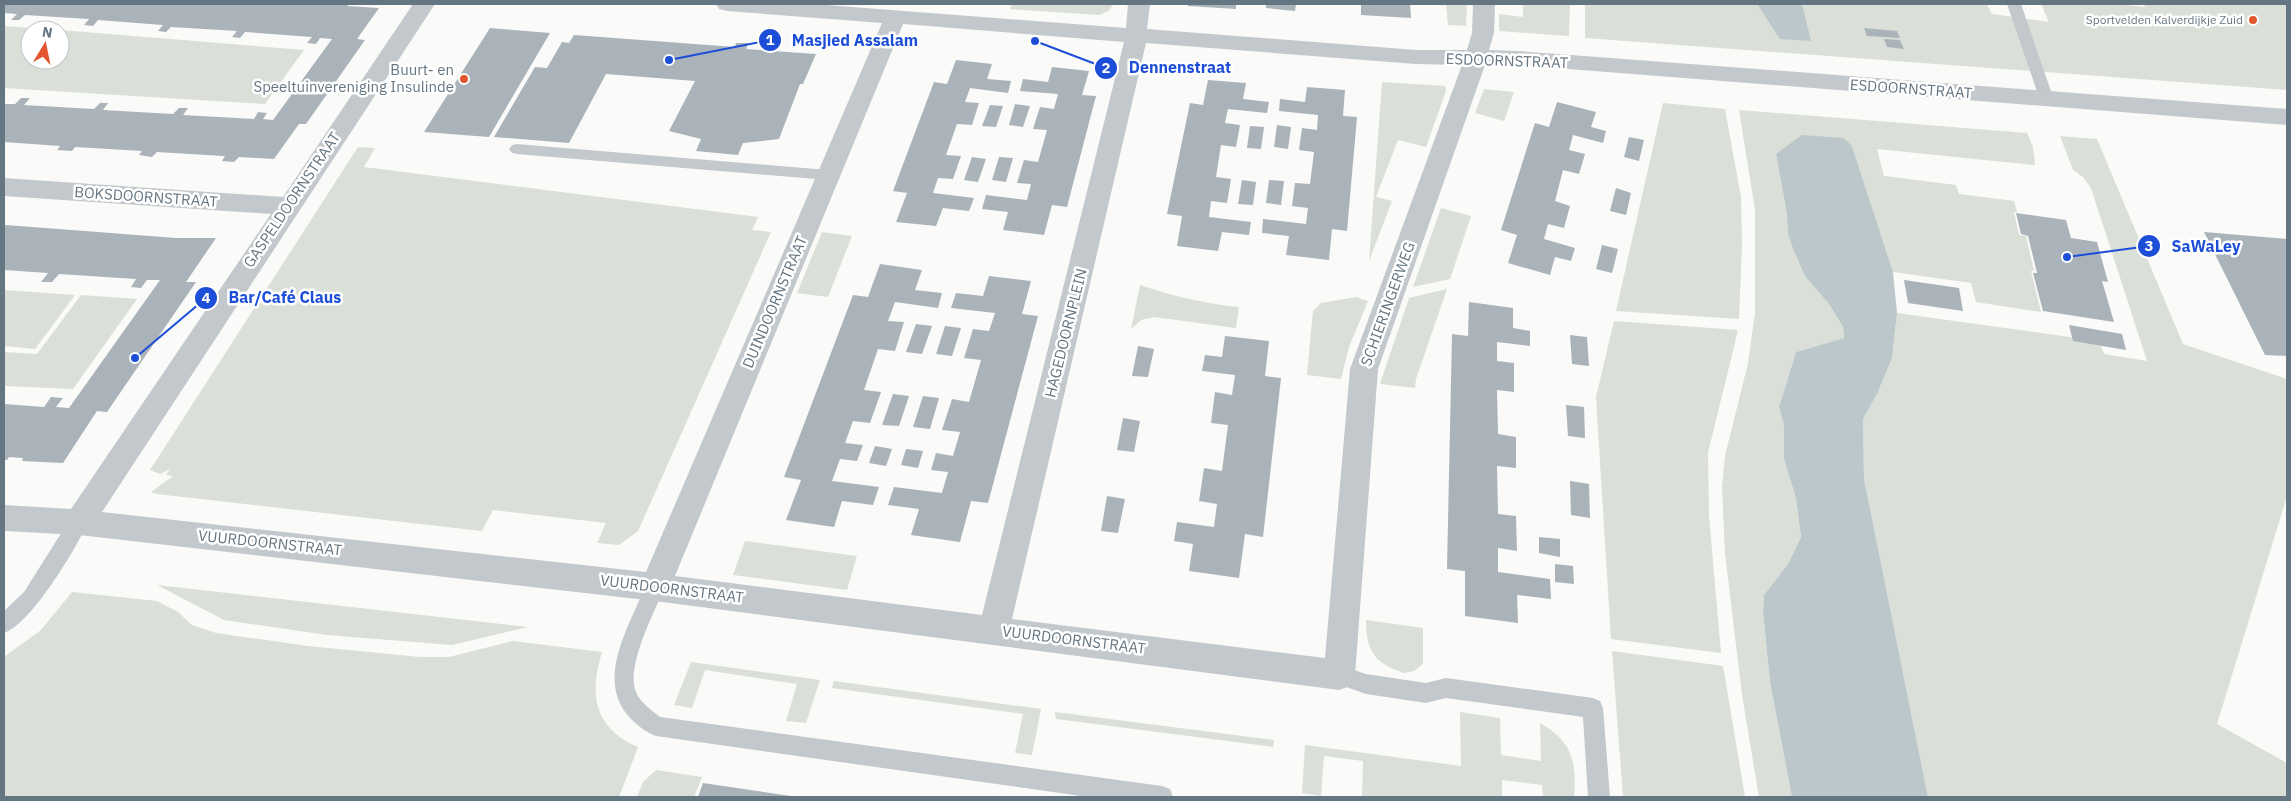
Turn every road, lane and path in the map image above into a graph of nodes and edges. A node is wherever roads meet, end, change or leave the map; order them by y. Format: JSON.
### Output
{"nodes":[{"id":1,"x":424,"y":4,"type":"edge"},
{"id":2,"x":727,"y":4,"type":"edge"},
{"id":3,"x":1139,"y":4,"type":"edge"},
{"id":4,"x":1484,"y":4,"type":"edge"},
{"id":5,"x":2014,"y":4,"type":"edge"},
{"id":6,"x":817,"y":7,"type":"edge"},
{"id":7,"x":895,"y":17,"type":"junction"},
{"id":8,"x":1136,"y":36,"type":"junction"},
{"id":9,"x":1476,"y":60,"type":"junction"},
{"id":10,"x":2048,"y":100,"type":"junction"},
{"id":11,"x":2287,"y":117,"type":"edge"},
{"id":12,"x":518,"y":150,"type":"dead end"},
{"id":13,"x":828,"y":174,"type":"junction"},
{"id":14,"x":4,"y":187,"type":"edge"},
{"id":15,"x":288,"y":206,"type":"junction"},
{"id":16,"x":4,"y":518,"type":"edge"},
{"id":17,"x":79,"y":522,"type":"junction"},
{"id":18,"x":655,"y":587,"type":"junction"},
{"id":19,"x":4,"y":624,"type":"edge"},
{"id":20,"x":994,"y":630,"type":"junction"},
{"id":21,"x":1338,"y":675,"type":"junction"},
{"id":22,"x":1162,"y":797,"type":"edge"},
{"id":23,"x":1599,"y":797,"type":"edge"}],
"edges":[{"from":1,"to":15,"type":"street","name":"GASPELDOORNSTRAAT"},
{"from":2,"to":6,"type":"street","name":"ESDOORNSTRAAT"},
{"from":3,"to":8,"type":"street","name":"HAGEDOORNPLEIN"},
{"from":4,"to":9,"type":"street","name":"SCHIERINGERWEG"},
{"from":5,"to":10,"type":"lane"},
{"from":6,"to":7,"type":"street","name":"ESDOORNSTRAAT"},
{"from":7,"to":8,"type":"street","name":"ESDOORNSTRAAT"},
{"from":7,"to":13,"type":"street","name":"DUINDOORNSTRAAT"},
{"from":8,"to":9,"type":"street","name":"ESDOORNSTRAAT"},
{"from":8,"to":20,"type":"street","name":"HAGEDOORNPLEIN"},
{"from":9,"to":10,"type":"street","name":"ESDOORNSTRAAT"},
{"from":9,"to":21,"type":"street","name":"SCHIERINGERWEG"},
{"from":10,"to":11,"type":"street","name":"ESDOORNSTRAAT"},
{"from":12,"to":13,"type":"lane"},
{"from":13,"to":18,"type":"street","name":"DUINDOORNSTRAAT"},
{"from":14,"to":15,"type":"street","name":"BOKSDOORNSTRAAT"},
{"from":15,"to":17,"type":"street","name":"GASPELDOORNSTRAAT"},
{"from":16,"to":17,"type":"street","name":"VUURDOORNSTRAAT"},
{"from":17,"to":18,"type":"street","name":"VUURDOORNSTRAAT"},
{"from":17,"to":19,"type":"lane"},
{"from":18,"to":20,"type":"street","name":"VUURDOORNSTRAAT"},
{"from":18,"to":22,"type":"lane"},
{"from":20,"to":21,"type":"street","name":"VUURDOORNSTRAAT"},
{"from":21,"to":23,"type":"lane"}]}
